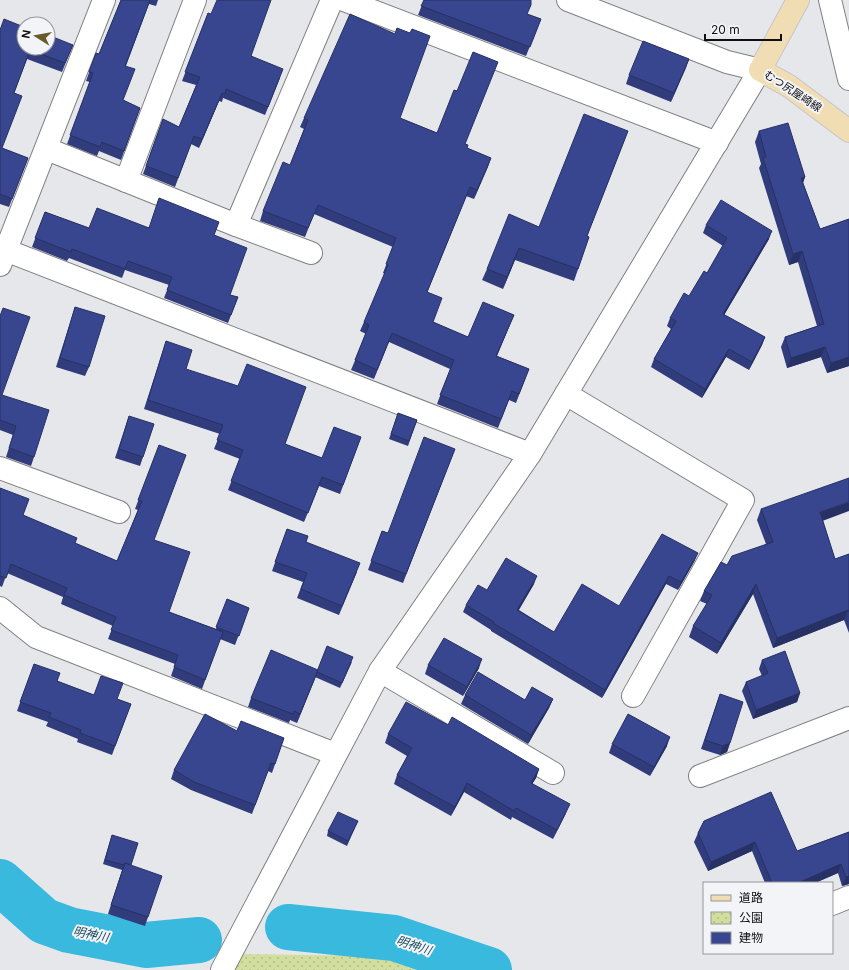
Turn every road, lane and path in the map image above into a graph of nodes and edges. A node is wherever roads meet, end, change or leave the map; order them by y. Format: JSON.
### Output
{"nodes":[{"id":1,"x":104,"y":0,"type":"edge"},
{"id":2,"x":195,"y":0,"type":"edge"},
{"id":3,"x":332,"y":0,"type":"edge"},
{"id":4,"x":344,"y":0,"type":"edge"},
{"id":5,"x":568,"y":0,"type":"edge"},
{"id":6,"x":798,"y":0,"type":"edge"},
{"id":7,"x":830,"y":0,"type":"edge"},
{"id":8,"x":760,"y":70,"type":"junction"},
{"id":9,"x":849,"y":79,"type":"edge"},
{"id":10,"x":849,"y":131,"type":"edge"},
{"id":11,"x":717,"y":143,"type":"junction"},
{"id":12,"x":47,"y":149,"type":"junction"},
{"id":13,"x":126,"y":181,"type":"junction"},
{"id":14,"x":236,"y":225,"type":"junction"},
{"id":15,"x":311,"y":253,"type":"dead end"},
{"id":16,"x":2,"y":254,"type":"edge"},
{"id":17,"x":566,"y":394,"type":"junction"},
{"id":18,"x":530,"y":454,"type":"junction"},
{"id":19,"x":0,"y":468,"type":"edge"},
{"id":20,"x":119,"y":512,"type":"dead end"},
{"id":21,"x":0,"y":608,"type":"edge"},
{"id":22,"x":380,"y":671,"type":"junction"},
{"id":23,"x":633,"y":696,"type":"dead end"},
{"id":24,"x":849,"y":718,"type":"edge"},
{"id":25,"x":335,"y":754,"type":"junction"},
{"id":26,"x":553,"y":773,"type":"dead end"},
{"id":27,"x":700,"y":776,"type":"dead end"},
{"id":28,"x":849,"y":897,"type":"edge"},
{"id":29,"x":833,"y":904,"type":"edge"},
{"id":30,"x":222,"y":970,"type":"edge"}],
"edges":[{"from":1,"to":12,"type":"street"},
{"from":2,"to":13,"type":"street"},
{"from":3,"to":14,"type":"street"},
{"from":4,"to":11,"type":"street"},
{"from":5,"to":8,"type":"street"},
{"from":6,"to":8,"type":"main road","name":"むつ尻屋崎線"},
{"from":7,"to":9,"type":"street"},
{"from":8,"to":10,"type":"main road","name":"むつ尻屋崎線"},
{"from":8,"to":11,"type":"street"},
{"from":11,"to":17,"type":"street"},
{"from":12,"to":13,"type":"street"},
{"from":12,"to":16,"type":"street"},
{"from":13,"to":14,"type":"street"},
{"from":14,"to":15,"type":"street"},
{"from":16,"to":18,"type":"street"},
{"from":17,"to":18,"type":"street"},
{"from":17,"to":23,"type":"street"},
{"from":18,"to":22,"type":"street"},
{"from":19,"to":20,"type":"street"},
{"from":21,"to":25,"type":"street"},
{"from":22,"to":25,"type":"street"},
{"from":22,"to":26,"type":"street"},
{"from":24,"to":27,"type":"street"},
{"from":25,"to":30,"type":"street"},
{"from":28,"to":29,"type":"street"}]}
